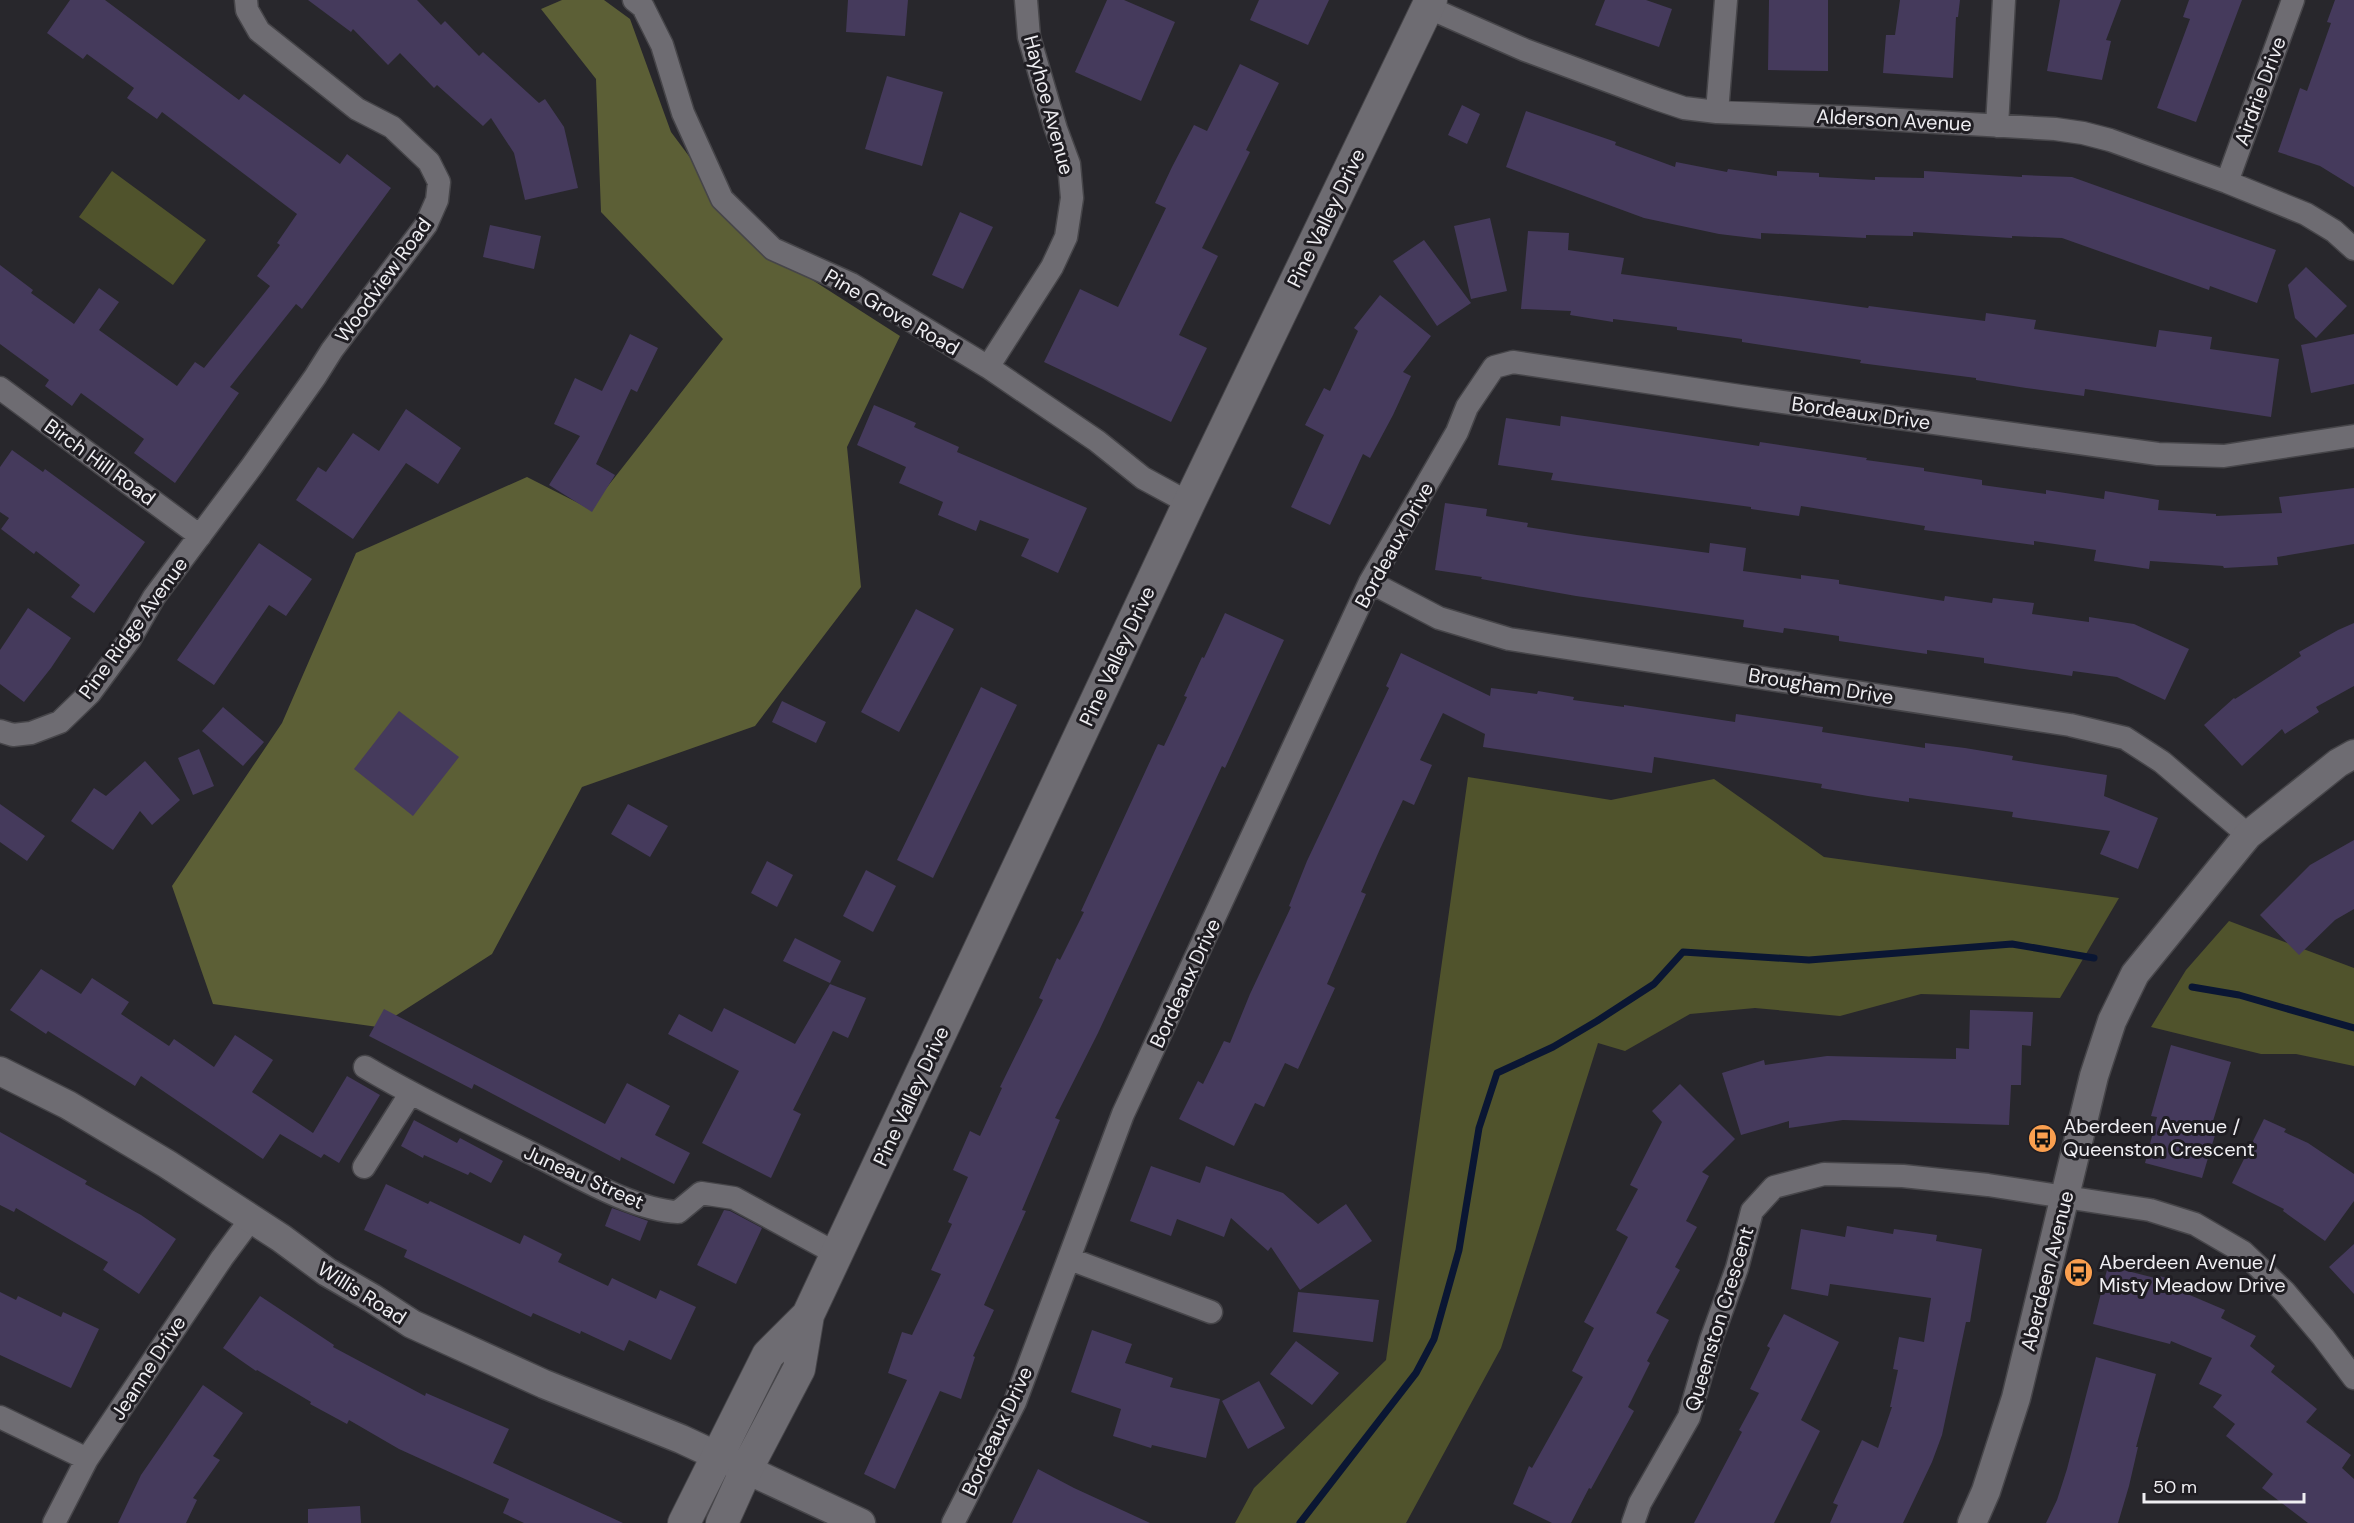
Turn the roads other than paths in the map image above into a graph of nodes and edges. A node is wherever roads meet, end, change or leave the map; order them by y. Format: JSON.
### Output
{"nodes":[{"id":1,"x":634,"y":0,"type":"edge"},
{"id":2,"x":1026,"y":0,"type":"edge"},
{"id":3,"x":1726,"y":0,"type":"edge"},
{"id":4,"x":2004,"y":0,"type":"edge"},
{"id":5,"x":2294,"y":0,"type":"edge"},
{"id":6,"x":242,"y":3,"type":"edge"},
{"id":7,"x":1429,"y":4,"type":"edge"},
{"id":8,"x":1717,"y":112,"type":"junction"},
{"id":9,"x":1997,"y":126,"type":"junction"},
{"id":10,"x":2227,"y":182,"type":"junction"},
{"id":11,"x":2354,"y":249,"type":"edge"},
{"id":12,"x":988,"y":367,"type":"junction"},
{"id":13,"x":0,"y":388,"type":"edge"},
{"id":14,"x":2354,"y":436,"type":"edge"},
{"id":15,"x":1189,"y":503,"type":"junction"},
{"id":16,"x":200,"y":536,"type":"junction"},
{"id":17,"x":1370,"y":582,"type":"junction"},
{"id":18,"x":0,"y":731,"type":"edge"},
{"id":19,"x":2354,"y":754,"type":"edge"},
{"id":20,"x":2248,"y":835,"type":"junction"},
{"id":21,"x":365,"y":1067,"type":"dead end"},
{"id":22,"x":0,"y":1071,"type":"edge"},
{"id":23,"x":410,"y":1094,"type":"junction"},
{"id":24,"x":364,"y":1167,"type":"dead end"},
{"id":25,"x":2065,"y":1196,"type":"junction"},
{"id":26,"x":251,"y":1219,"type":"junction"},
{"id":27,"x":837,"y":1254,"type":"junction"},
{"id":28,"x":1070,"y":1259,"type":"junction"},
{"id":29,"x":1210,"y":1312,"type":"dead end"},
{"id":30,"x":808,"y":1315,"type":"junction"},
{"id":31,"x":2354,"y":1378,"type":"edge"},
{"id":32,"x":0,"y":1417,"type":"edge"},
{"id":33,"x":718,"y":1456,"type":"junction"},
{"id":34,"x":87,"y":1459,"type":"junction"},
{"id":35,"x":746,"y":1470,"type":"junction"},
{"id":36,"x":54,"y":1523,"type":"edge"},
{"id":37,"x":684,"y":1523,"type":"edge"},
{"id":38,"x":722,"y":1523,"type":"edge"},
{"id":39,"x":861,"y":1523,"type":"edge"},
{"id":40,"x":953,"y":1523,"type":"edge"},
{"id":41,"x":1633,"y":1523,"type":"edge"},
{"id":42,"x":1972,"y":1523,"type":"edge"}],
"edges":[{"from":1,"to":12,"type":"street","name":"Pine Grove Road"},
{"from":2,"to":12,"type":"street","name":"Hayhoe Avenue"},
{"from":3,"to":8,"type":"street"},
{"from":4,"to":9,"type":"street"},
{"from":5,"to":10,"type":"street","name":"Airdrie Drive"},
{"from":6,"to":16,"type":"street","name":"Woodview Road"},
{"from":7,"to":8,"type":"street","name":"Alderson Avenue"},
{"from":7,"to":15,"type":"main road","name":"Pine Valley Drive"},
{"from":8,"to":9,"type":"street","name":"Alderson Avenue"},
{"from":9,"to":10,"type":"street","name":"Alderson Avenue"},
{"from":10,"to":11,"type":"street","name":"Alderson Avenue"},
{"from":12,"to":15,"type":"street","name":"Pine Grove Road"},
{"from":13,"to":16,"type":"street","name":"Birch Hill Road"},
{"from":14,"to":17,"type":"street","name":"Bordeaux Drive"},
{"from":15,"to":27,"type":"main road","name":"Pine Valley Drive"},
{"from":16,"to":18,"type":"street","name":"Pine Ridge Avenue"},
{"from":17,"to":20,"type":"street","name":"Brougham Drive"},
{"from":17,"to":28,"type":"street","name":"Bordeaux Drive"},
{"from":19,"to":20,"type":"street","name":"Aberdeen Avenue"},
{"from":20,"to":25,"type":"street","name":"Aberdeen Avenue"},
{"from":21,"to":23,"type":"street","name":"Juneau Street"},
{"from":22,"to":26,"type":"street","name":"Willis Road"},
{"from":23,"to":24,"type":"street"},
{"from":23,"to":27,"type":"street","name":"Juneau Street"},
{"from":25,"to":31,"type":"street","name":"Queenston Crescent"},
{"from":25,"to":41,"type":"street","name":"Queenston Crescent"},
{"from":25,"to":42,"type":"street","name":"Aberdeen Avenue"},
{"from":26,"to":33,"type":"street","name":"Willis Road"},
{"from":26,"to":34,"type":"street","name":"Jeanne Drive"},
{"from":27,"to":30,"type":"main road","name":"Pine Valley Drive"},
{"from":28,"to":29,"type":"street"},
{"from":28,"to":40,"type":"street","name":"Bordeaux Drive"},
{"from":30,"to":33,"type":"main road","name":"Pine Valley Drive"},
{"from":30,"to":35,"type":"main road","name":"Pine Valley Drive"},
{"from":32,"to":34,"type":"street"},
{"from":33,"to":35,"type":"street","name":"Willis Road"},
{"from":33,"to":37,"type":"main road","name":"Pine Valley Drive"},
{"from":34,"to":36,"type":"street","name":"Jeanne Drive"},
{"from":35,"to":38,"type":"main road","name":"Pine Valley Drive"},
{"from":35,"to":39,"type":"street","name":"Willis Road"}]}
